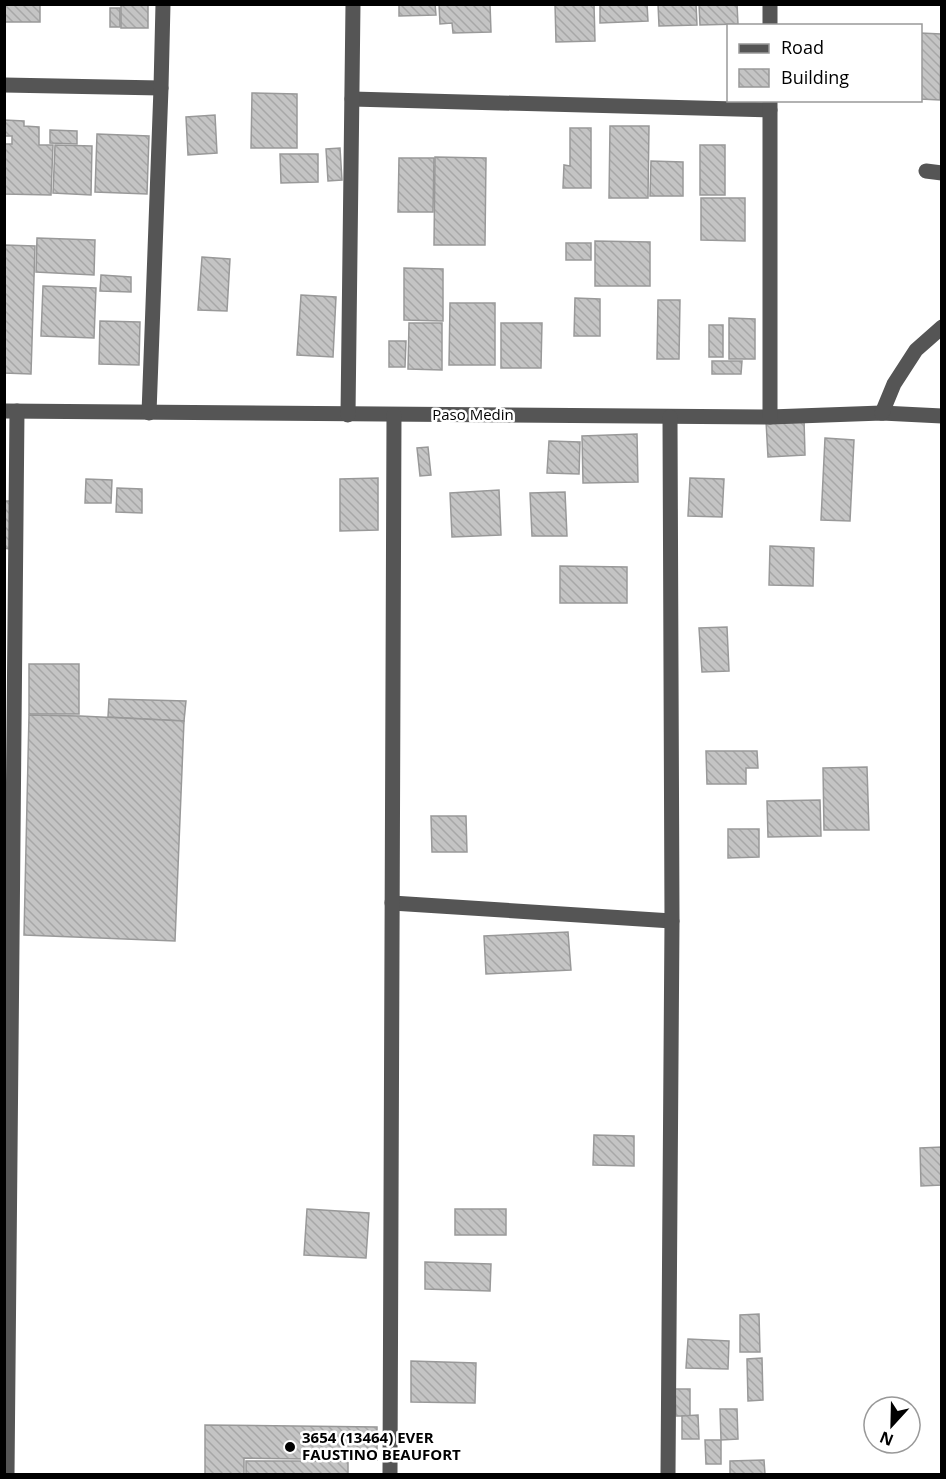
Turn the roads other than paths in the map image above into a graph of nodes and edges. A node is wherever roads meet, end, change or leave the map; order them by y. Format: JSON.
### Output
{"nodes":[{"id":1,"x":163,"y":4,"type":"edge"},
{"id":2,"x":353,"y":4,"type":"edge"},
{"id":3,"x":770,"y":4,"type":"edge"},
{"id":4,"x":770,"y":24,"type":"edge"},
{"id":5,"x":4,"y":85,"type":"edge"},
{"id":6,"x":161,"y":88,"type":"junction"},
{"id":7,"x":352,"y":99,"type":"junction"},
{"id":8,"x":770,"y":105,"type":"edge"},
{"id":9,"x":942,"y":327,"type":"edge"},
{"id":10,"x":10,"y":411,"type":"edge"},
{"id":11,"x":149,"y":413,"type":"junction"},
{"id":12,"x":882,"y":413,"type":"junction"},
{"id":13,"x":348,"y":415,"type":"junction"},
{"id":14,"x":394,"y":415,"type":"junction"},
{"id":15,"x":942,"y":416,"type":"edge"},
{"id":16,"x":670,"y":417,"type":"junction"},
{"id":17,"x":770,"y":417,"type":"junction"},
{"id":18,"x":392,"y":903,"type":"junction"},
{"id":19,"x":672,"y":921,"type":"junction"},
{"id":20,"x":7,"y":1474,"type":"edge"},
{"id":21,"x":390,"y":1474,"type":"edge"},
{"id":22,"x":668,"y":1474,"type":"edge"}],
"edges":[{"from":1,"to":6,"type":"street"},
{"from":2,"to":7,"type":"street"},
{"from":3,"to":4,"type":"street"},
{"from":5,"to":6,"type":"street"},
{"from":6,"to":11,"type":"street"},
{"from":7,"to":8,"type":"street"},
{"from":7,"to":13,"type":"street"},
{"from":8,"to":17,"type":"street"},
{"from":9,"to":12,"type":"street"},
{"from":10,"to":11,"type":"street","name":"Paso Medin"},
{"from":10,"to":20,"type":"street"},
{"from":11,"to":13,"type":"street","name":"Paso Medin"},
{"from":12,"to":15,"type":"street","name":"Paso Medin"},
{"from":12,"to":17,"type":"street","name":"Paso Medin"},
{"from":13,"to":14,"type":"street","name":"Paso Medin"},
{"from":14,"to":16,"type":"street","name":"Paso Medin"},
{"from":14,"to":18,"type":"street"},
{"from":16,"to":17,"type":"street","name":"Paso Medin"},
{"from":16,"to":19,"type":"street"},
{"from":18,"to":19,"type":"street"},
{"from":18,"to":21,"type":"street"},
{"from":19,"to":22,"type":"street"}]}
